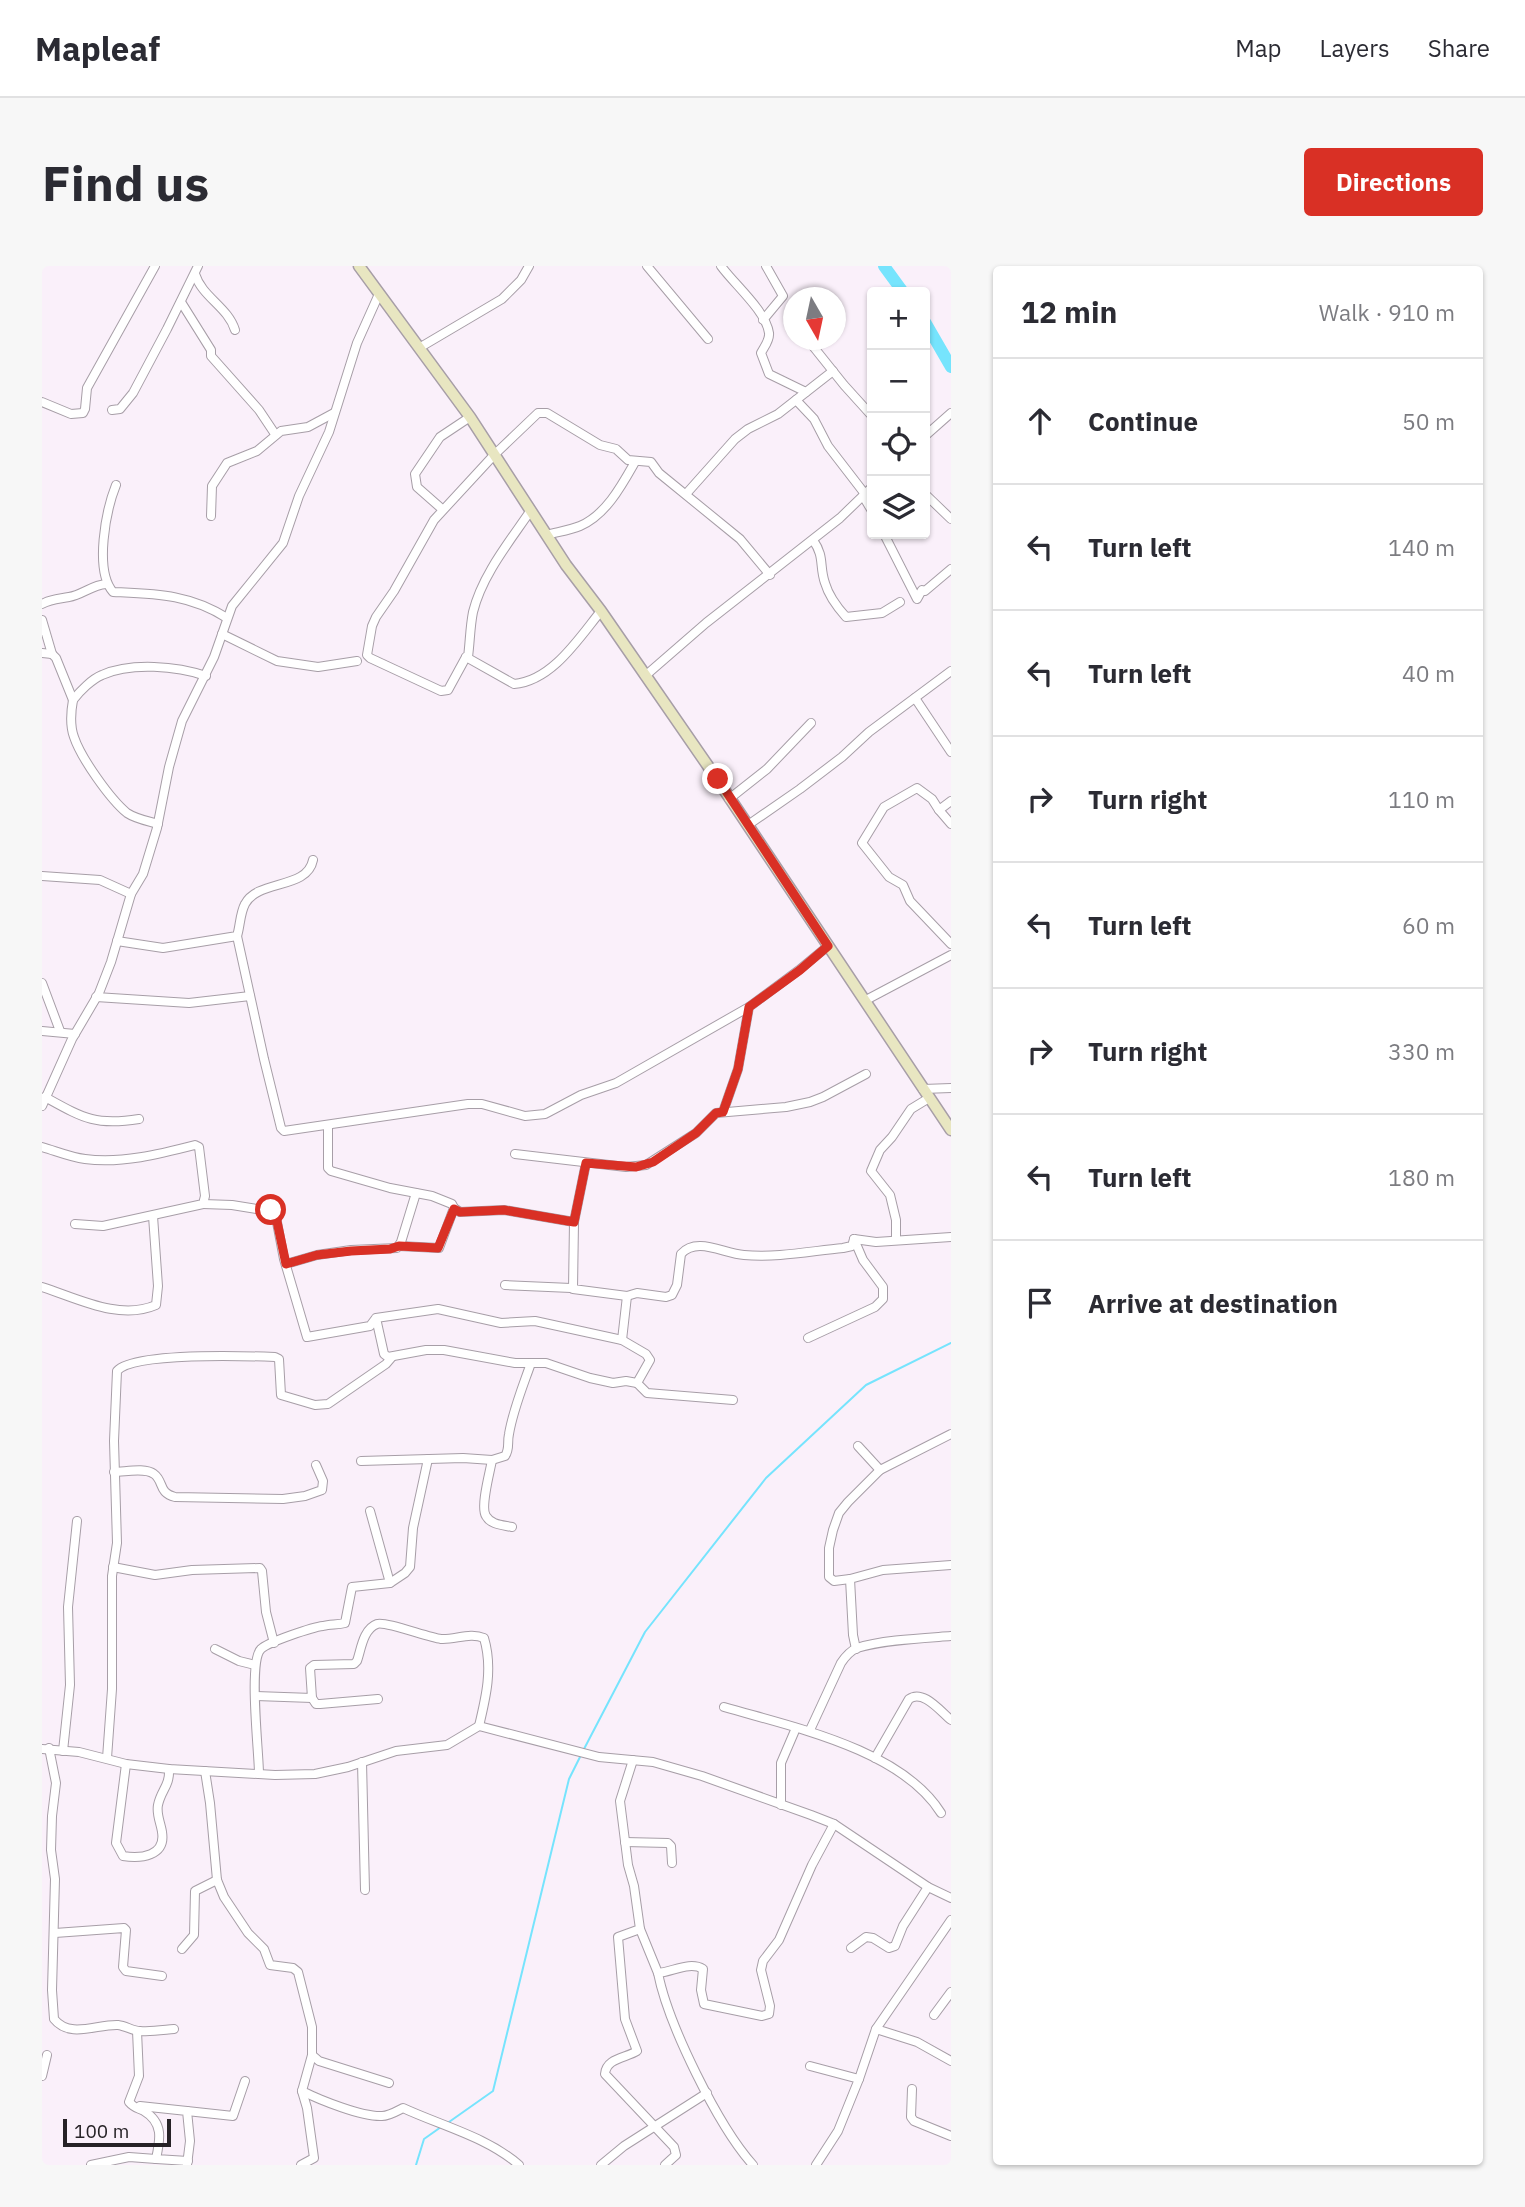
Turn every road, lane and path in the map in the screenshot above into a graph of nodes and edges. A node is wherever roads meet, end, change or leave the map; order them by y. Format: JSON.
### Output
{"nodes":[{"id":1,"x":155,"y":266,"type":"edge"},
{"id":2,"x":359,"y":266,"type":"edge"},
{"id":3,"x":529,"y":266,"type":"edge"},
{"id":4,"x":647,"y":266,"type":"edge"},
{"id":5,"x":721,"y":266,"type":"edge"},
{"id":6,"x":765,"y":266,"type":"edge"},
{"id":7,"x":196,"y":270,"type":"edge"},
{"id":8,"x":379,"y":294,"type":"junction"},
{"id":9,"x":181,"y":302,"type":"junction"},
{"id":10,"x":763,"y":320,"type":"junction"},
{"id":11,"x":235,"y":330,"type":"dead end"},
{"id":12,"x":708,"y":339,"type":"dead end"},
{"id":13,"x":419,"y":348,"type":"junction"},
{"id":14,"x":816,"y":350,"type":"edge"},
{"id":15,"x":832,"y":371,"type":"junction"},
{"id":16,"x":806,"y":392,"type":"junction"},
{"id":17,"x":796,"y":400,"type":"junction"},
{"id":18,"x":42,"y":402,"type":"edge"},
{"id":19,"x":112,"y":411,"type":"dead end"},
{"id":20,"x":334,"y":413,"type":"junction"},
{"id":21,"x":869,"y":413,"type":"edge"},
{"id":22,"x":951,"y":413,"type":"edge"},
{"id":23,"x":470,"y":417,"type":"junction"},
{"id":24,"x":930,"y":432,"type":"edge"},
{"id":25,"x":275,"y":434,"type":"junction"},
{"id":26,"x":494,"y":454,"type":"junction"},
{"id":27,"x":635,"y":462,"type":"junction"},
{"id":28,"x":116,"y":485,"type":"dead end"},
{"id":29,"x":867,"y":492,"type":"edge"},
{"id":30,"x":686,"y":494,"type":"junction"},
{"id":31,"x":864,"y":495,"type":"junction"},
{"id":32,"x":930,"y":499,"type":"edge"},
{"id":33,"x":867,"y":501,"type":"edge"},
{"id":34,"x":442,"y":509,"type":"junction"},
{"id":35,"x":531,"y":510,"type":"junction"},
{"id":36,"x":211,"y":516,"type":"dead end"},
{"id":37,"x":951,"y":519,"type":"edge"},
{"id":38,"x":547,"y":535,"type":"junction"},
{"id":39,"x":887,"y":539,"type":"edge"},
{"id":40,"x":813,"y":540,"type":"junction"},
{"id":41,"x":951,"y":569,"type":"edge"},
{"id":42,"x":770,"y":575,"type":"junction"},
{"id":43,"x":106,"y":584,"type":"junction"},
{"id":44,"x":901,"y":602,"type":"dead end"},
{"id":45,"x":42,"y":604,"type":"edge"},
{"id":46,"x":601,"y":611,"type":"junction"},
{"id":47,"x":227,"y":618,"type":"junction"},
{"id":48,"x":42,"y":620,"type":"edge"},
{"id":49,"x":222,"y":634,"type":"junction"},
{"id":50,"x":42,"y":653,"type":"edge"},
{"id":51,"x":52,"y":654,"type":"junction"},
{"id":52,"x":466,"y":657,"type":"junction"},
{"id":53,"x":357,"y":661,"type":"dead end"},
{"id":54,"x":951,"y":671,"type":"edge"},
{"id":55,"x":206,"y":676,"type":"junction"},
{"id":56,"x":645,"y":676,"type":"junction"},
{"id":57,"x":915,"y":698,"type":"junction"},
{"id":58,"x":73,"y":699,"type":"junction"},
{"id":59,"x":811,"y":723,"type":"dead end"},
{"id":60,"x":951,"y":752,"type":"edge"},
{"id":61,"x":729,"y":799,"type":"junction"},
{"id":62,"x":951,"y":801,"type":"edge"},
{"id":63,"x":939,"y":810,"type":"junction"},
{"id":64,"x":158,"y":824,"type":"junction"},
{"id":65,"x":951,"y":824,"type":"edge"},
{"id":66,"x":748,"y":825,"type":"junction"},
{"id":67,"x":313,"y":860,"type":"dead end"},
{"id":68,"x":42,"y":876,"type":"edge"},
{"id":69,"x":131,"y":894,"type":"junction"},
{"id":70,"x":237,"y":936,"type":"junction"},
{"id":71,"x":117,"y":941,"type":"junction"},
{"id":72,"x":951,"y":944,"type":"edge"},
{"id":73,"x":828,"y":946,"type":"junction"},
{"id":74,"x":951,"y":955,"type":"edge"},
{"id":75,"x":42,"y":982,"type":"edge"},
{"id":76,"x":250,"y":996,"type":"junction"},
{"id":77,"x":96,"y":997,"type":"junction"},
{"id":78,"x":866,"y":1000,"type":"junction"},
{"id":79,"x":749,"y":1007,"type":"junction"},
{"id":80,"x":42,"y":1031,"type":"edge"},
{"id":81,"x":60,"y":1031,"type":"junction"},
{"id":82,"x":75,"y":1034,"type":"junction"},
{"id":83,"x":866,"y":1074,"type":"dead end"},
{"id":84,"x":951,"y":1088,"type":"edge"},
{"id":85,"x":926,"y":1093,"type":"junction"},
{"id":86,"x":44,"y":1101,"type":"edge"},
{"id":87,"x":723,"y":1112,"type":"junction"},
{"id":88,"x":139,"y":1119,"type":"dead end"},
{"id":89,"x":328,"y":1126,"type":"junction"},
{"id":90,"x":951,"y":1130,"type":"edge"},
{"id":91,"x":42,"y":1147,"type":"edge"},
{"id":92,"x":515,"y":1154,"type":"dead end"},
{"id":93,"x":586,"y":1163,"type":"junction"},
{"id":94,"x":416,"y":1193,"type":"junction"},
{"id":95,"x":203,"y":1204,"type":"junction"},
{"id":96,"x":454,"y":1209,"type":"junction"},
{"id":97,"x":153,"y":1216,"type":"junction"},
{"id":98,"x":574,"y":1222,"type":"junction"},
{"id":99,"x":75,"y":1224,"type":"dead end"},
{"id":100,"x":951,"y":1237,"type":"edge"},
{"id":101,"x":854,"y":1239,"type":"junction"},
{"id":102,"x":896,"y":1240,"type":"junction"},
{"id":103,"x":399,"y":1246,"type":"junction"},
{"id":104,"x":286,"y":1264,"type":"junction"},
{"id":105,"x":505,"y":1285,"type":"dead end"},
{"id":106,"x":42,"y":1287,"type":"edge"},
{"id":107,"x":571,"y":1288,"type":"junction"},
{"id":108,"x":627,"y":1296,"type":"junction"},
{"id":109,"x":376,"y":1318,"type":"junction"},
{"id":110,"x":808,"y":1338,"type":"dead end"},
{"id":111,"x":622,"y":1340,"type":"junction"},
{"id":112,"x":392,"y":1357,"type":"junction"},
{"id":113,"x":531,"y":1363,"type":"junction"},
{"id":114,"x":637,"y":1382,"type":"junction"},
{"id":115,"x":733,"y":1400,"type":"dead end"},
{"id":116,"x":951,"y":1434,"type":"edge"},
{"id":117,"x":858,"y":1446,"type":"dead end"},
{"id":118,"x":428,"y":1459,"type":"junction"},
{"id":119,"x":492,"y":1460,"type":"junction"},
{"id":120,"x":361,"y":1461,"type":"dead end"},
{"id":121,"x":316,"y":1465,"type":"dead end"},
{"id":122,"x":880,"y":1470,"type":"junction"},
{"id":123,"x":114,"y":1472,"type":"junction"},
{"id":124,"x":370,"y":1511,"type":"dead end"},
{"id":125,"x":77,"y":1521,"type":"dead end"},
{"id":126,"x":512,"y":1527,"type":"dead end"},
{"id":127,"x":951,"y":1564,"type":"edge"},
{"id":128,"x":113,"y":1567,"type":"junction"},
{"id":129,"x":850,"y":1579,"type":"junction"},
{"id":130,"x":390,"y":1583,"type":"junction"},
{"id":131,"x":951,"y":1636,"type":"edge"},
{"id":132,"x":274,"y":1643,"type":"junction"},
{"id":133,"x":856,"y":1648,"type":"junction"},
{"id":134,"x":215,"y":1649,"type":"dead end"},
{"id":135,"x":255,"y":1665,"type":"junction"},
{"id":136,"x":256,"y":1696,"type":"junction"},
{"id":137,"x":312,"y":1698,"type":"junction"},
{"id":138,"x":378,"y":1699,"type":"dead end"},
{"id":139,"x":724,"y":1707,"type":"dead end"},
{"id":140,"x":951,"y":1720,"type":"edge"},
{"id":141,"x":480,"y":1727,"type":"junction"},
{"id":142,"x":796,"y":1728,"type":"junction"},
{"id":143,"x":810,"y":1730,"type":"junction"},
{"id":144,"x":46,"y":1748,"type":"edge"},
{"id":145,"x":63,"y":1751,"type":"junction"},
{"id":146,"x":107,"y":1758,"type":"junction"},
{"id":147,"x":874,"y":1758,"type":"junction"},
{"id":148,"x":633,"y":1760,"type":"junction"},
{"id":149,"x":362,"y":1762,"type":"junction"},
{"id":150,"x":126,"y":1764,"type":"junction"},
{"id":151,"x":169,"y":1769,"type":"junction"},
{"id":152,"x":205,"y":1771,"type":"junction"},
{"id":153,"x":259,"y":1774,"type":"junction"},
{"id":154,"x":781,"y":1805,"type":"junction"},
{"id":155,"x":941,"y":1813,"type":"dead end"},
{"id":156,"x":834,"y":1824,"type":"junction"},
{"id":157,"x":625,"y":1842,"type":"junction"},
{"id":158,"x":672,"y":1863,"type":"dead end"},
{"id":159,"x":217,"y":1880,"type":"junction"},
{"id":160,"x":928,"y":1887,"type":"junction"},
{"id":161,"x":365,"y":1890,"type":"dead end"},
{"id":162,"x":951,"y":1898,"type":"edge"},
{"id":163,"x":951,"y":1920,"type":"edge"},
{"id":164,"x":640,"y":1929,"type":"junction"},
{"id":165,"x":55,"y":1933,"type":"junction"},
{"id":166,"x":851,"y":1948,"type":"dead end"},
{"id":167,"x":182,"y":1949,"type":"dead end"},
{"id":168,"x":42,"y":1971,"type":"edge"},
{"id":169,"x":53,"y":1973,"type":"junction"},
{"id":170,"x":658,"y":1973,"type":"junction"},
{"id":171,"x":162,"y":1976,"type":"dead end"},
{"id":172,"x":951,"y":1992,"type":"edge"},
{"id":173,"x":934,"y":2015,"type":"dead end"},
{"id":174,"x":174,"y":2029,"type":"dead end"},
{"id":175,"x":876,"y":2029,"type":"junction"},
{"id":176,"x":137,"y":2031,"type":"junction"},
{"id":177,"x":47,"y":2055,"type":"dead end"},
{"id":178,"x":312,"y":2055,"type":"junction"},
{"id":179,"x":951,"y":2061,"type":"edge"},
{"id":180,"x":810,"y":2066,"type":"dead end"},
{"id":181,"x":42,"y":2076,"type":"edge"},
{"id":182,"x":859,"y":2079,"type":"junction"},
{"id":183,"x":245,"y":2081,"type":"dead end"},
{"id":184,"x":389,"y":2083,"type":"dead end"},
{"id":185,"x":912,"y":2089,"type":"dead end"},
{"id":186,"x":302,"y":2091,"type":"junction"},
{"id":187,"x":707,"y":2093,"type":"junction"},
{"id":188,"x":131,"y":2105,"type":"junction"},
{"id":189,"x":187,"y":2111,"type":"junction"},
{"id":190,"x":654,"y":2126,"type":"junction"},
{"id":191,"x":951,"y":2136,"type":"edge"},
{"id":192,"x":156,"y":2159,"type":"junction"},
{"id":193,"x":116,"y":2163,"type":"edge"},
{"id":194,"x":188,"y":2163,"type":"edge"},
{"id":195,"x":91,"y":2165,"type":"edge"},
{"id":196,"x":301,"y":2165,"type":"edge"},
{"id":197,"x":519,"y":2165,"type":"edge"},
{"id":198,"x":601,"y":2165,"type":"edge"},
{"id":199,"x":665,"y":2165,"type":"edge"},
{"id":200,"x":753,"y":2165,"type":"edge"},
{"id":201,"x":816,"y":2165,"type":"edge"}],
"edges":[{"from":1,"to":18,"type":"street"},
{"from":2,"to":8,"type":"main road"},
{"from":3,"to":13,"type":"street"},
{"from":4,"to":12,"type":"street"},
{"from":5,"to":10,"type":"street"},
{"from":6,"to":10,"type":"street"},
{"from":7,"to":9,"type":"street"},
{"from":7,"to":11,"type":"street"},
{"from":8,"to":13,"type":"main road"},
{"from":8,"to":20,"type":"street"},
{"from":9,"to":19,"type":"street"},
{"from":9,"to":25,"type":"street"},
{"from":10,"to":16,"type":"street"},
{"from":13,"to":23,"type":"main road"},
{"from":14,"to":15,"type":"street"},
{"from":15,"to":16,"type":"street"},
{"from":15,"to":21,"type":"street"},
{"from":16,"to":17,"type":"street"},
{"from":17,"to":30,"type":"street"},
{"from":17,"to":31,"type":"street"},
{"from":20,"to":25,"type":"street"},
{"from":20,"to":47,"type":"street"},
{"from":22,"to":24,"type":"street"},
{"from":23,"to":26,"type":"main road"},
{"from":23,"to":34,"type":"street"},
{"from":25,"to":36,"type":"street"},
{"from":26,"to":27,"type":"street"},
{"from":26,"to":34,"type":"street"},
{"from":26,"to":35,"type":"main road"},
{"from":27,"to":30,"type":"street"},
{"from":27,"to":38,"type":"street"},
{"from":28,"to":43,"type":"street"},
{"from":29,"to":31,"type":"street"},
{"from":30,"to":42,"type":"street"},
{"from":31,"to":33,"type":"street"},
{"from":31,"to":40,"type":"street"},
{"from":32,"to":37,"type":"street"},
{"from":34,"to":52,"type":"street"},
{"from":35,"to":38,"type":"main road"},
{"from":35,"to":52,"type":"street"},
{"from":38,"to":46,"type":"main road"},
{"from":39,"to":41,"type":"street"},
{"from":40,"to":42,"type":"street"},
{"from":40,"to":44,"type":"street"},
{"from":42,"to":56,"type":"street"},
{"from":43,"to":45,"type":"street"},
{"from":43,"to":47,"type":"street"},
{"from":46,"to":52,"type":"street"},
{"from":46,"to":56,"type":"main road"},
{"from":47,"to":49,"type":"street"},
{"from":48,"to":51,"type":"street"},
{"from":49,"to":53,"type":"street"},
{"from":49,"to":55,"type":"street"},
{"from":50,"to":51,"type":"street"},
{"from":51,"to":58,"type":"street"},
{"from":54,"to":57,"type":"street"},
{"from":55,"to":58,"type":"street"},
{"from":55,"to":64,"type":"street"},
{"from":56,"to":61,"type":"main road"},
{"from":57,"to":60,"type":"street"},
{"from":57,"to":66,"type":"street"},
{"from":58,"to":64,"type":"street"},
{"from":59,"to":61,"type":"street"},
{"from":61,"to":66,"type":"main road"},
{"from":62,"to":63,"type":"street"},
{"from":63,"to":65,"type":"street"},
{"from":63,"to":72,"type":"street"},
{"from":64,"to":69,"type":"street"},
{"from":66,"to":73,"type":"main road"},
{"from":67,"to":70,"type":"street"},
{"from":68,"to":69,"type":"street"},
{"from":69,"to":71,"type":"street"},
{"from":70,"to":71,"type":"street"},
{"from":70,"to":76,"type":"street"},
{"from":71,"to":77,"type":"street"},
{"from":73,"to":78,"type":"main road"},
{"from":73,"to":79,"type":"street"},
{"from":74,"to":78,"type":"street"},
{"from":75,"to":81,"type":"street"},
{"from":76,"to":77,"type":"street"},
{"from":76,"to":89,"type":"street"},
{"from":77,"to":82,"type":"street"},
{"from":78,"to":85,"type":"main road"},
{"from":79,"to":87,"type":"street"},
{"from":79,"to":89,"type":"street"},
{"from":80,"to":81,"type":"street"},
{"from":81,"to":82,"type":"street"},
{"from":82,"to":86,"type":"street"},
{"from":83,"to":87,"type":"street"},
{"from":84,"to":85,"type":"street"},
{"from":85,"to":90,"type":"main road"},
{"from":85,"to":102,"type":"street"},
{"from":86,"to":88,"type":"street"},
{"from":87,"to":93,"type":"street"},
{"from":89,"to":94,"type":"street"},
{"from":91,"to":95,"type":"street"},
{"from":92,"to":93,"type":"street"},
{"from":93,"to":98,"type":"street"},
{"from":94,"to":96,"type":"street"},
{"from":94,"to":103,"type":"street"},
{"from":95,"to":97,"type":"street"},
{"from":95,"to":104,"type":"street"},
{"from":96,"to":98,"type":"street"},
{"from":96,"to":103,"type":"street"},
{"from":97,"to":99,"type":"street"},
{"from":97,"to":106,"type":"street"},
{"from":98,"to":107,"type":"street"},
{"from":100,"to":102,"type":"street"},
{"from":101,"to":102,"type":"street"},
{"from":101,"to":108,"type":"street"},
{"from":101,"to":110,"type":"street"},
{"from":103,"to":104,"type":"street"},
{"from":104,"to":109,"type":"street"},
{"from":105,"to":107,"type":"street"},
{"from":107,"to":108,"type":"street"},
{"from":108,"to":111,"type":"street"},
{"from":109,"to":111,"type":"street"},
{"from":109,"to":112,"type":"street"},
{"from":111,"to":114,"type":"street"},
{"from":112,"to":113,"type":"street"},
{"from":112,"to":123,"type":"street"},
{"from":113,"to":114,"type":"street"},
{"from":113,"to":119,"type":"street"},
{"from":114,"to":115,"type":"street"},
{"from":116,"to":122,"type":"street"},
{"from":117,"to":122,"type":"street"},
{"from":118,"to":119,"type":"street"},
{"from":118,"to":120,"type":"street"},
{"from":118,"to":130,"type":"street"},
{"from":119,"to":126,"type":"street"},
{"from":121,"to":123,"type":"street"},
{"from":122,"to":129,"type":"street"},
{"from":123,"to":128,"type":"street"},
{"from":124,"to":130,"type":"street"},
{"from":125,"to":145,"type":"street"},
{"from":127,"to":129,"type":"street"},
{"from":128,"to":132,"type":"street"},
{"from":128,"to":146,"type":"street"},
{"from":129,"to":133,"type":"street"},
{"from":130,"to":132,"type":"street"},
{"from":131,"to":133,"type":"street"},
{"from":132,"to":135,"type":"street"},
{"from":133,"to":143,"type":"street"},
{"from":134,"to":135,"type":"street"},
{"from":135,"to":136,"type":"street"},
{"from":136,"to":137,"type":"street"},
{"from":136,"to":153,"type":"street"},
{"from":137,"to":138,"type":"street"},
{"from":137,"to":141,"type":"street"},
{"from":139,"to":142,"type":"street"},
{"from":140,"to":147,"type":"street"},
{"from":141,"to":148,"type":"street"},
{"from":141,"to":149,"type":"street"},
{"from":142,"to":143,"type":"street"},
{"from":142,"to":154,"type":"street"},
{"from":143,"to":147,"type":"street"},
{"from":144,"to":145,"type":"street"},
{"from":144,"to":165,"type":"street"},
{"from":145,"to":146,"type":"street"},
{"from":146,"to":150,"type":"street"},
{"from":147,"to":155,"type":"street"},
{"from":148,"to":154,"type":"street"},
{"from":148,"to":157,"type":"street"},
{"from":149,"to":153,"type":"street"},
{"from":149,"to":161,"type":"street"},
{"from":150,"to":151,"type":"street"},
{"from":150,"to":151,"type":"street"},
{"from":151,"to":152,"type":"street"},
{"from":152,"to":153,"type":"street"},
{"from":152,"to":159,"type":"street"},
{"from":154,"to":156,"type":"street"},
{"from":156,"to":160,"type":"street"},
{"from":156,"to":170,"type":"street"},
{"from":157,"to":158,"type":"street"},
{"from":157,"to":164,"type":"street"},
{"from":159,"to":167,"type":"street"},
{"from":159,"to":178,"type":"street"},
{"from":160,"to":162,"type":"street"},
{"from":160,"to":166,"type":"street"},
{"from":163,"to":175,"type":"street"},
{"from":164,"to":170,"type":"street"},
{"from":164,"to":190,"type":"street"},
{"from":165,"to":169,"type":"street"},
{"from":165,"to":171,"type":"street"},
{"from":168,"to":169,"type":"street"},
{"from":169,"to":176,"type":"street"},
{"from":170,"to":187,"type":"street"},
{"from":172,"to":173,"type":"street"},
{"from":174,"to":176,"type":"street"},
{"from":175,"to":179,"type":"street"},
{"from":175,"to":182,"type":"street"},
{"from":176,"to":188,"type":"street"},
{"from":177,"to":181,"type":"street"},
{"from":178,"to":184,"type":"street"},
{"from":178,"to":186,"type":"street"},
{"from":180,"to":182,"type":"street"},
{"from":182,"to":201,"type":"street"},
{"from":183,"to":189,"type":"street"},
{"from":185,"to":191,"type":"street"},
{"from":186,"to":196,"type":"street"},
{"from":186,"to":197,"type":"street"},
{"from":187,"to":190,"type":"street"},
{"from":187,"to":200,"type":"street"},
{"from":188,"to":189,"type":"street"},
{"from":188,"to":192,"type":"street"},
{"from":189,"to":194,"type":"street"},
{"from":190,"to":198,"type":"street"},
{"from":190,"to":199,"type":"street"},
{"from":192,"to":193,"type":"street"},
{"from":192,"to":194,"type":"street"},
{"from":193,"to":195,"type":"street"}]}
